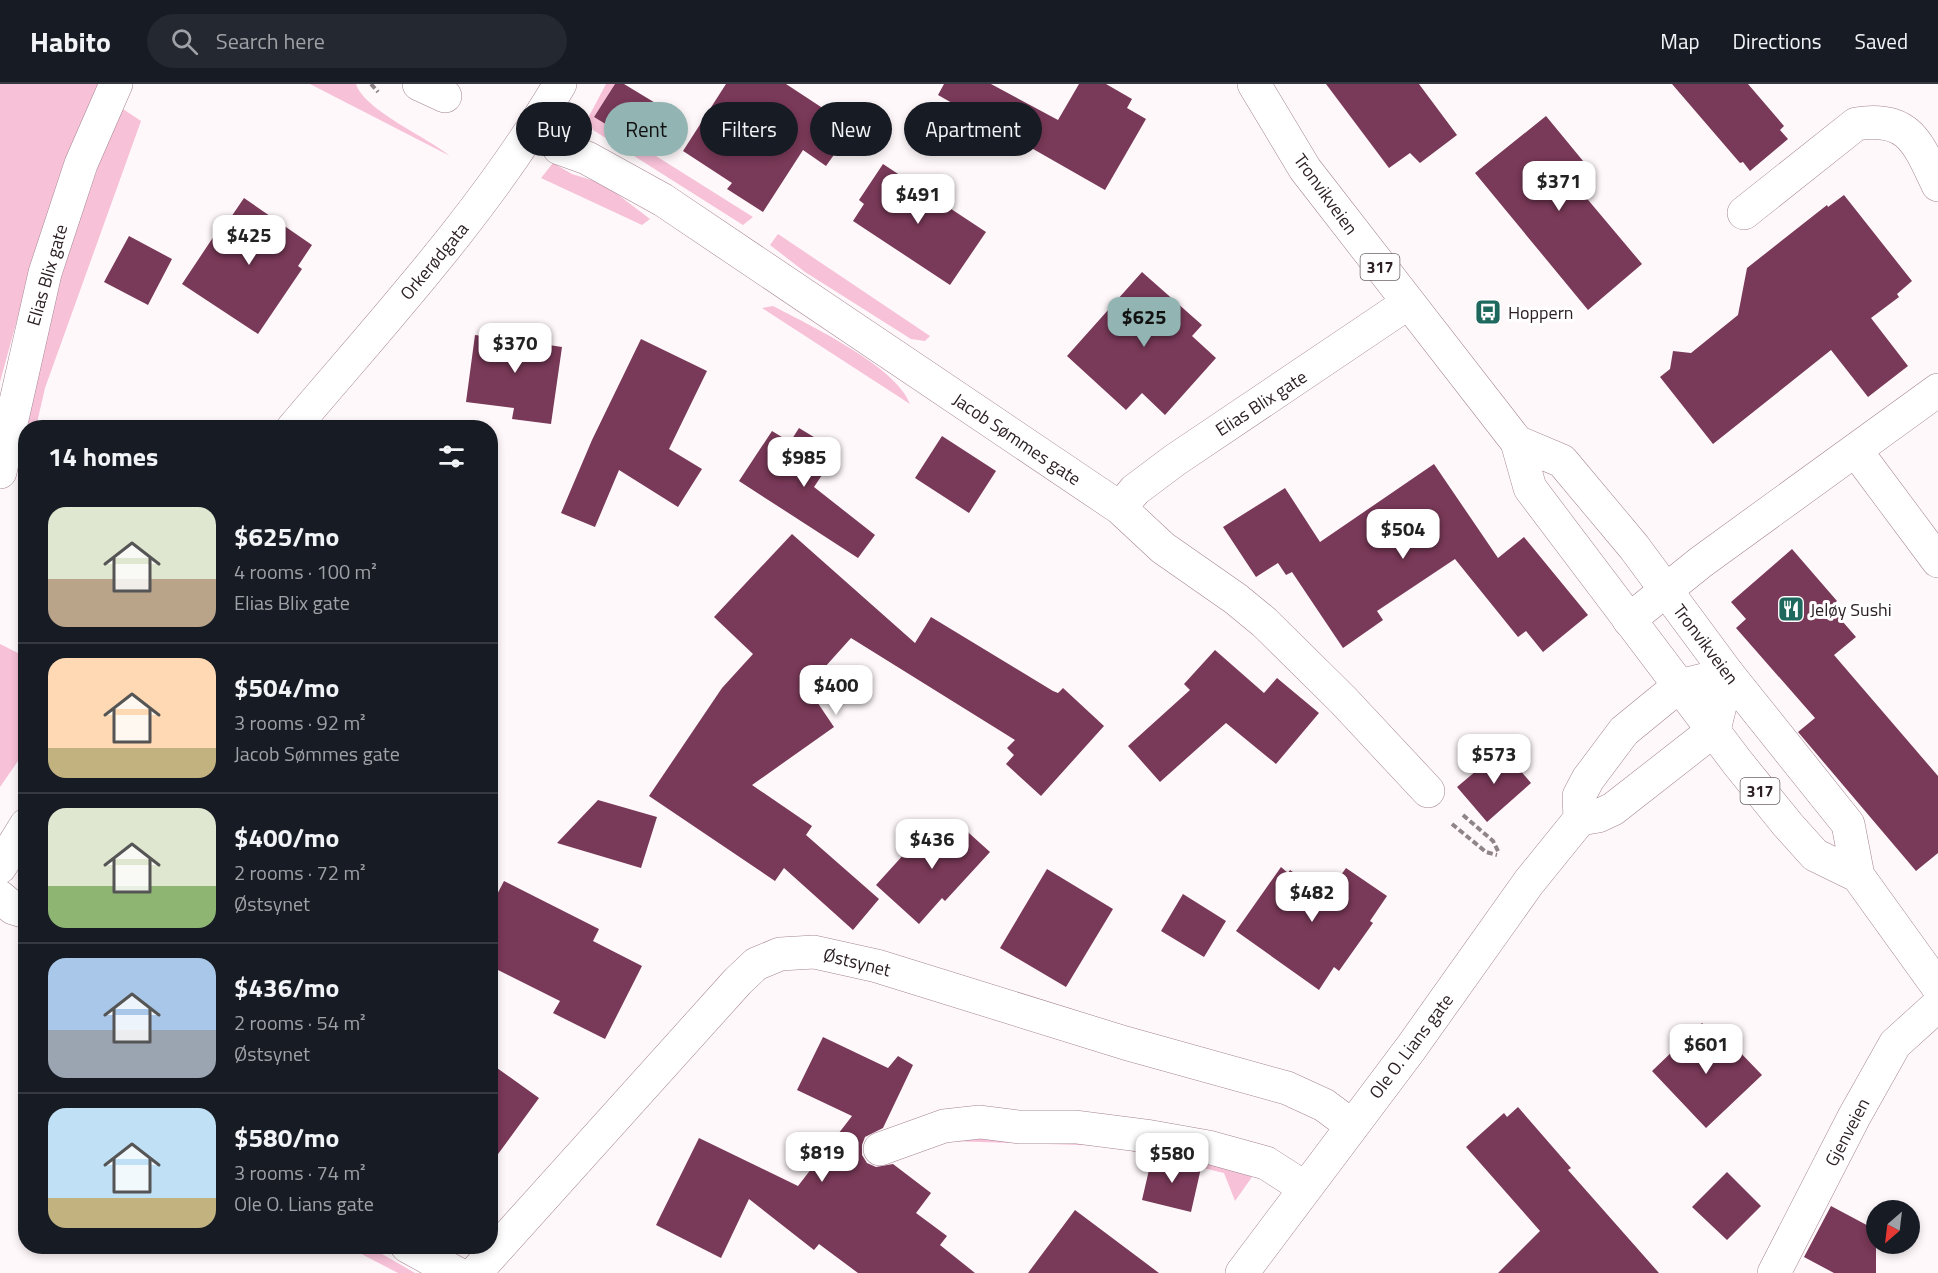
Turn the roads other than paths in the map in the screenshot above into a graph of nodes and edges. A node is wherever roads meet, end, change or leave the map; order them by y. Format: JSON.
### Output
{"nodes":[{"id":1,"x":116,"y":84,"type":"edge"},
{"id":2,"x":560,"y":84,"type":"edge"},
{"id":3,"x":1254,"y":84,"type":"edge"},
{"id":4,"x":581,"y":156,"type":"edge"},
{"id":5,"x":1938,"y":186,"type":"edge"},
{"id":6,"x":1744,"y":213,"type":"dead end"},
{"id":7,"x":1408,"y":303,"type":"junction"},
{"id":8,"x":1938,"y":390,"type":"edge"},
{"id":9,"x":300,"y":420,"type":"edge"},
{"id":10,"x":1517,"y":442,"type":"junction"},
{"id":11,"x":1856,"y":451,"type":"junction"},
{"id":12,"x":0,"y":472,"type":"edge"},
{"id":13,"x":1120,"y":508,"type":"junction"},
{"id":14,"x":1936,"y":554,"type":"edge"},
{"id":15,"x":1665,"y":589,"type":"junction"},
{"id":16,"x":1629,"y":620,"type":"junction"},
{"id":17,"x":1728,"y":674,"type":"junction"},
{"id":18,"x":1679,"y":686,"type":"junction"},
{"id":19,"x":1714,"y":730,"type":"junction"},
{"id":20,"x":1428,"y":791,"type":"road end"},
{"id":21,"x":1580,"y":819,"type":"junction"},
{"id":22,"x":18,"y":838,"type":"edge"},
{"id":23,"x":0,"y":867,"type":"edge"},
{"id":24,"x":1858,"y":876,"type":"junction"},
{"id":25,"x":0,"y":897,"type":"edge"},
{"id":26,"x":18,"y":910,"type":"edge"},
{"id":27,"x":1938,"y":987,"type":"edge"},
{"id":28,"x":1938,"y":1005,"type":"edge"},
{"id":29,"x":1351,"y":1125,"type":"junction"},
{"id":30,"x":880,"y":1149,"type":"dead end"},
{"id":31,"x":1305,"y":1188,"type":"junction"},
{"id":32,"x":498,"y":1247,"type":"edge"},
{"id":33,"x":422,"y":1254,"type":"edge"},
{"id":34,"x":492,"y":1254,"type":"edge"},
{"id":35,"x":456,"y":1273,"type":"edge"},
{"id":36,"x":475,"y":1273,"type":"edge"},
{"id":37,"x":1242,"y":1273,"type":"edge"},
{"id":38,"x":1774,"y":1273,"type":"edge"}],
"edges":[{"from":1,"to":12,"type":"street","name":"Elias Blix gate"},
{"from":2,"to":9,"type":"street","name":"Orkerødgata"},
{"from":3,"to":7,"type":"street","name":"Tronvikveien","number":"317"},
{"from":4,"to":13,"type":"street","name":"Jacob Sømmes gate"},
{"from":5,"to":6,"type":"street"},
{"from":7,"to":10,"type":"street","name":"Tronvikveien","number":"317"},
{"from":7,"to":13,"type":"street","name":"Elias Blix gate"},
{"from":8,"to":11,"type":"street"},
{"from":10,"to":15,"type":"street","name":"Tronvikveien","number":"317"},
{"from":10,"to":16,"type":"street","name":"Tronvikveien","number":"317"},
{"from":11,"to":14,"type":"street"},
{"from":11,"to":15,"type":"street"},
{"from":13,"to":20,"type":"street","name":"Jacob Sømmes gate"},
{"from":15,"to":16,"type":"street"},
{"from":15,"to":17,"type":"street","name":"Tronvikveien","number":"317"},
{"from":16,"to":18,"type":"street","name":"Tronvikveien","number":"317"},
{"from":17,"to":18,"type":"street"},
{"from":17,"to":19,"type":"street"},
{"from":17,"to":24,"type":"street","name":"Tronvikveien","number":"317"},
{"from":18,"to":19,"type":"street","name":"Tronvikveien","number":"317"},
{"from":18,"to":21,"type":"street"},
{"from":19,"to":21,"type":"street"},
{"from":19,"to":24,"type":"street","name":"Tronvikveien","number":"317"},
{"from":21,"to":29,"type":"street","name":"Ole O. Lians gate"},
{"from":22,"to":23,"type":"street"},
{"from":24,"to":27,"type":"street","name":"Tronvikveien","number":"317"},
{"from":25,"to":26,"type":"street"},
{"from":28,"to":38,"type":"street","name":"Gjenveien"},
{"from":29,"to":31,"type":"street","name":"Ole O. Lians gate"},
{"from":29,"to":32,"type":"street","name":"Østsynet"},
{"from":30,"to":31,"type":"street"},
{"from":31,"to":37,"type":"street","name":"Ole O. Lians gate"},
{"from":33,"to":35,"type":"street"},
{"from":34,"to":36,"type":"street","name":"Østsynet"}]}
